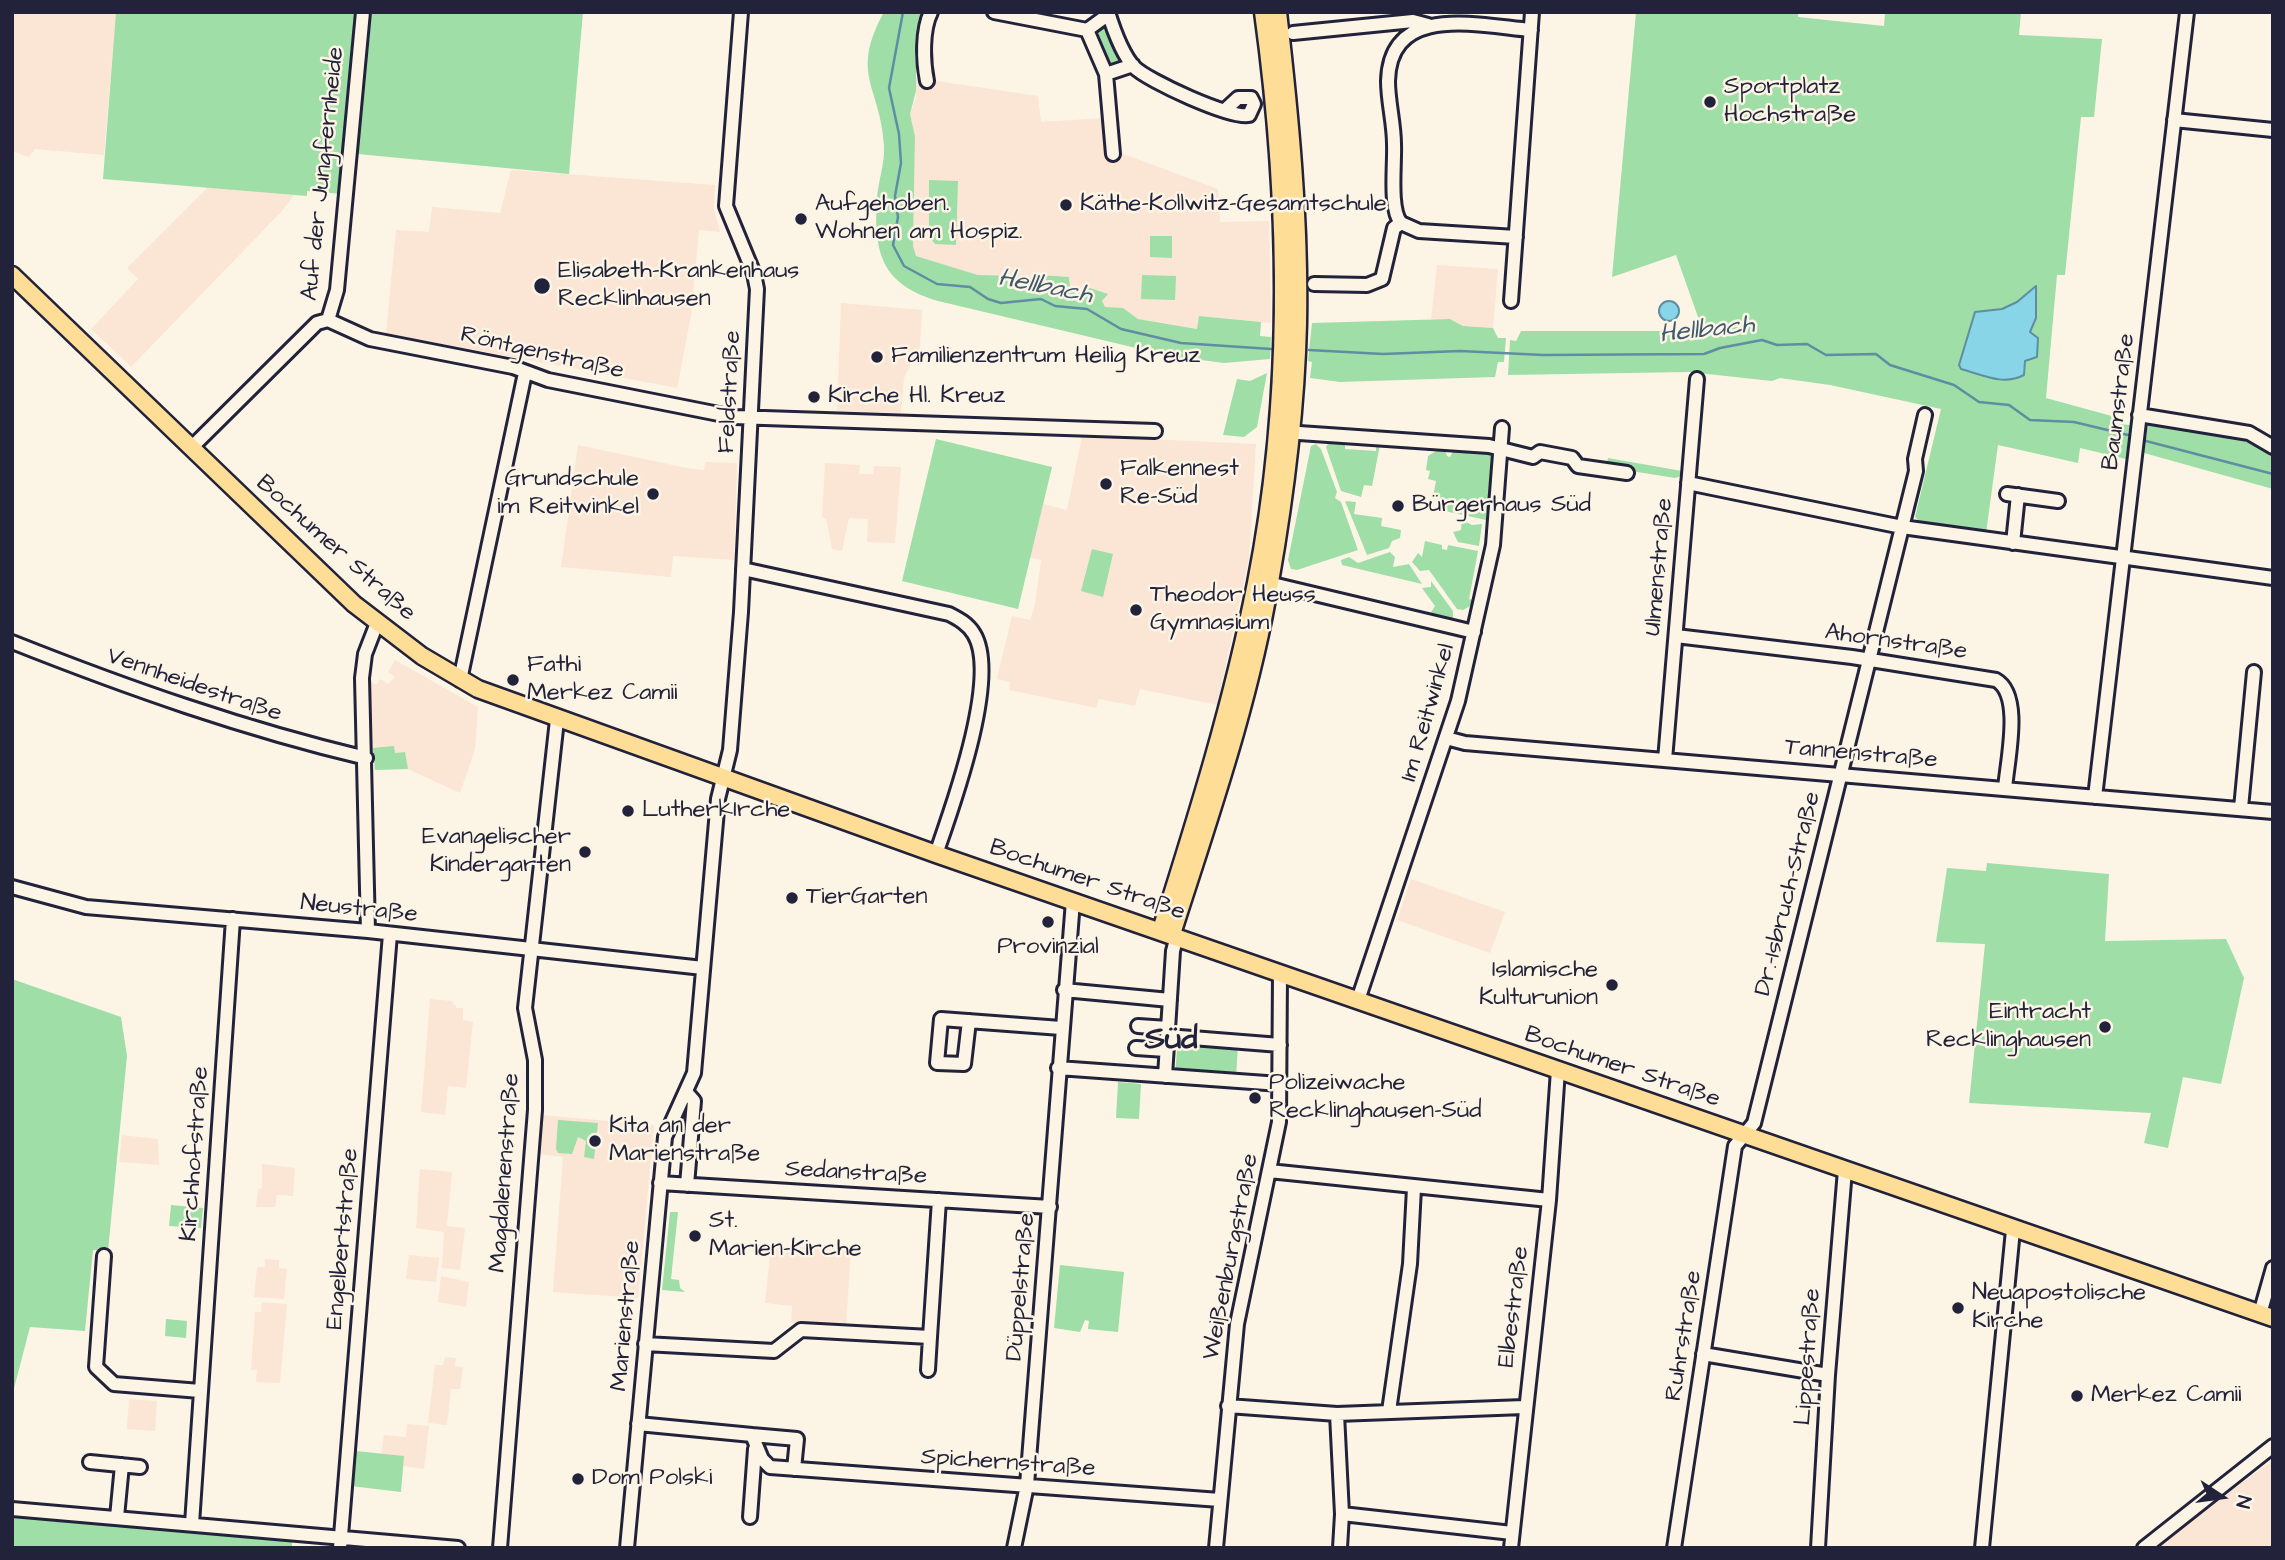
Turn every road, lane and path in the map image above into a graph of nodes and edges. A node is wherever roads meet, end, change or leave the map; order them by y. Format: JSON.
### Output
{"nodes":[{"id":1,"x":363,"y":12,"type":"edge"},
{"id":2,"x":741,"y":12,"type":"edge"},
{"id":3,"x":931,"y":12,"type":"edge"},
{"id":4,"x":994,"y":12,"type":"edge"},
{"id":5,"x":1263,"y":12,"type":"edge"},
{"id":6,"x":1278,"y":12,"type":"edge"},
{"id":7,"x":1532,"y":12,"type":"edge"},
{"id":8,"x":2187,"y":12,"type":"edge"},
{"id":9,"x":1109,"y":13,"type":"edge"},
{"id":10,"x":1426,"y":19,"type":"edge"},
{"id":11,"x":1087,"y":30,"type":"junction"},
{"id":12,"x":1531,"y":30,"type":"junction"},
{"id":13,"x":1293,"y":33,"type":"dead end"},
{"id":14,"x":1133,"y":65,"type":"junction"},
{"id":15,"x":1106,"y":74,"type":"junction"},
{"id":16,"x":927,"y":80,"type":"dead end"},
{"id":17,"x":1225,"y":110,"type":"dead end"},
{"id":18,"x":2174,"y":120,"type":"junction"},
{"id":19,"x":2273,"y":130,"type":"edge"},
{"id":20,"x":1112,"y":153,"type":"dead end"},
{"id":21,"x":1401,"y":223,"type":"junction"},
{"id":22,"x":1516,"y":237,"type":"junction"},
{"id":23,"x":12,"y":275,"type":"edge"},
{"id":24,"x":1314,"y":284,"type":"dead end"},
{"id":25,"x":1511,"y":300,"type":"dead end"},
{"id":26,"x":328,"y":320,"type":"junction"},
{"id":27,"x":525,"y":373,"type":"junction"},
{"id":28,"x":1697,"y":379,"type":"dead end"},
{"id":29,"x":1925,"y":415,"type":"dead end"},
{"id":30,"x":2139,"y":415,"type":"junction"},
{"id":31,"x":750,"y":418,"type":"junction"},
{"id":32,"x":1502,"y":428,"type":"dead end"},
{"id":33,"x":1155,"y":431,"type":"dead end"},
{"id":34,"x":1299,"y":433,"type":"dead end"},
{"id":35,"x":191,"y":447,"type":"junction"},
{"id":36,"x":2273,"y":447,"type":"edge"},
{"id":37,"x":1500,"y":450,"type":"junction"},
{"id":38,"x":1628,"y":473,"type":"dead end"},
{"id":39,"x":1688,"y":483,"type":"junction"},
{"id":40,"x":2058,"y":501,"type":"dead end"},
{"id":41,"x":1902,"y":527,"type":"junction"},
{"id":42,"x":2012,"y":543,"type":"junction"},
{"id":43,"x":2123,"y":557,"type":"junction"},
{"id":44,"x":743,"y":569,"type":"junction"},
{"id":45,"x":2273,"y":578,"type":"edge"},
{"id":46,"x":1264,"y":582,"type":"junction"},
{"id":47,"x":377,"y":623,"type":"junction"},
{"id":48,"x":1475,"y":632,"type":"junction"},
{"id":49,"x":1676,"y":636,"type":"junction"},
{"id":50,"x":12,"y":642,"type":"edge"},
{"id":51,"x":1869,"y":661,"type":"junction"},
{"id":52,"x":2253,"y":672,"type":"dead end"},
{"id":53,"x":460,"y":681,"type":"junction"},
{"id":54,"x":557,"y":720,"type":"junction"},
{"id":55,"x":1446,"y":738,"type":"junction"},
{"id":56,"x":366,"y":758,"type":"junction"},
{"id":57,"x":1665,"y":760,"type":"junction"},
{"id":58,"x":1840,"y":775,"type":"junction"},
{"id":59,"x":723,"y":779,"type":"junction"},
{"id":60,"x":2005,"y":789,"type":"junction"},
{"id":61,"x":2095,"y":797,"type":"junction"},
{"id":62,"x":2241,"y":808,"type":"junction"},
{"id":63,"x":2273,"y":812,"type":"edge"},
{"id":64,"x":936,"y":854,"type":"junction"},
{"id":65,"x":12,"y":887,"type":"edge"},
{"id":66,"x":1073,"y":901,"type":"junction"},
{"id":67,"x":233,"y":919,"type":"junction"},
{"id":68,"x":368,"y":931,"type":"junction"},
{"id":69,"x":1170,"y":933,"type":"junction"},
{"id":70,"x":390,"y":934,"type":"junction"},
{"id":71,"x":529,"y":949,"type":"junction"},
{"id":72,"x":703,"y":968,"type":"junction"},
{"id":73,"x":1280,"y":974,"type":"junction"},
{"id":74,"x":1064,"y":990,"type":"junction"},
{"id":75,"x":1170,"y":1000,"type":"junction"},
{"id":76,"x":1358,"y":1000,"type":"junction"},
{"id":77,"x":968,"y":1021,"type":"dead end"},
{"id":78,"x":1138,"y":1026,"type":"dead end"},
{"id":79,"x":1061,"y":1028,"type":"junction"},
{"id":80,"x":1170,"y":1038,"type":"junction"},
{"id":81,"x":1280,"y":1045,"type":"junction"},
{"id":82,"x":1136,"y":1048,"type":"dead end"},
{"id":83,"x":1058,"y":1068,"type":"junction"},
{"id":84,"x":1558,"y":1070,"type":"junction"},
{"id":85,"x":1165,"y":1076,"type":"junction"},
{"id":86,"x":1280,"y":1084,"type":"junction"},
{"id":87,"x":687,"y":1093,"type":"junction"},
{"id":88,"x":1744,"y":1135,"type":"junction"},
{"id":89,"x":1845,"y":1170,"type":"junction"},
{"id":90,"x":1269,"y":1171,"type":"junction"},
{"id":91,"x":660,"y":1183,"type":"junction"},
{"id":92,"x":687,"y":1185,"type":"junction"},
{"id":93,"x":1414,"y":1188,"type":"junction"},
{"id":94,"x":939,"y":1200,"type":"junction"},
{"id":95,"x":1549,"y":1200,"type":"junction"},
{"id":96,"x":1050,"y":1207,"type":"junction"},
{"id":97,"x":2013,"y":1230,"type":"junction"},
{"id":98,"x":104,"y":1256,"type":"dead end"},
{"id":99,"x":2273,"y":1268,"type":"edge"},
{"id":100,"x":2267,"y":1316,"type":"edge"},
{"id":101,"x":930,"y":1337,"type":"junction"},
{"id":102,"x":645,"y":1344,"type":"junction"},
{"id":103,"x":1703,"y":1354,"type":"junction"},
{"id":104,"x":928,"y":1370,"type":"dead end"},
{"id":105,"x":1828,"y":1375,"type":"junction"},
{"id":106,"x":200,"y":1391,"type":"junction"},
{"id":107,"x":1228,"y":1406,"type":"junction"},
{"id":108,"x":1524,"y":1407,"type":"junction"},
{"id":109,"x":1389,"y":1411,"type":"junction"},
{"id":110,"x":1337,"y":1414,"type":"junction"},
{"id":111,"x":638,"y":1424,"type":"junction"},
{"id":112,"x":754,"y":1438,"type":"junction"},
{"id":113,"x":2273,"y":1447,"type":"edge"},
{"id":114,"x":90,"y":1462,"type":"dead end"},
{"id":115,"x":122,"y":1465,"type":"junction"},
{"id":116,"x":140,"y":1467,"type":"dead end"},
{"id":117,"x":794,"y":1469,"type":"junction"},
{"id":118,"x":1027,"y":1485,"type":"junction"},
{"id":119,"x":1220,"y":1500,"type":"junction"},
{"id":120,"x":12,"y":1509,"type":"edge"},
{"id":121,"x":1342,"y":1514,"type":"junction"},
{"id":122,"x":117,"y":1517,"type":"junction"},
{"id":123,"x":750,"y":1517,"type":"dead end"},
{"id":124,"x":192,"y":1524,"type":"junction"},
{"id":125,"x":1512,"y":1533,"type":"junction"},
{"id":126,"x":340,"y":1543,"type":"edge"},
{"id":127,"x":458,"y":1548,"type":"edge"},
{"id":128,"x":500,"y":1548,"type":"edge"},
{"id":129,"x":627,"y":1548,"type":"edge"},
{"id":130,"x":1014,"y":1548,"type":"edge"},
{"id":131,"x":1216,"y":1548,"type":"edge"},
{"id":132,"x":1340,"y":1548,"type":"edge"},
{"id":133,"x":1511,"y":1548,"type":"edge"},
{"id":134,"x":1674,"y":1548,"type":"edge"},
{"id":135,"x":1818,"y":1548,"type":"edge"},
{"id":136,"x":1982,"y":1548,"type":"edge"},
{"id":137,"x":2144,"y":1548,"type":"edge"}],
"edges":[{"from":1,"to":26,"type":"street","name":"Auf der Jungfernheide"},
{"from":2,"to":31,"type":"street","name":"Feldstraße"},
{"from":3,"to":16,"type":"street"},
{"from":4,"to":11,"type":"street"},
{"from":5,"to":46,"type":"main road"},
{"from":6,"to":46,"type":"main road"},
{"from":7,"to":12,"type":"street"},
{"from":8,"to":18,"type":"street","name":"Baumstraße"},
{"from":9,"to":11,"type":"street"},
{"from":9,"to":14,"type":"street"},
{"from":10,"to":12,"type":"street"},
{"from":10,"to":13,"type":"street"},
{"from":10,"to":21,"type":"street"},
{"from":11,"to":15,"type":"street"},
{"from":12,"to":22,"type":"street"},
{"from":14,"to":15,"type":"street"},
{"from":14,"to":17,"type":"street"},
{"from":15,"to":20,"type":"street"},
{"from":18,"to":19,"type":"street"},
{"from":18,"to":30,"type":"street","name":"Baumstraße"},
{"from":21,"to":22,"type":"street"},
{"from":21,"to":24,"type":"street"},
{"from":22,"to":25,"type":"street"},
{"from":23,"to":35,"type":"main road","name":"Bochumer Straße"},
{"from":26,"to":27,"type":"street","name":"Röntgenstraße"},
{"from":26,"to":35,"type":"street","name":"Auf der Jungfernheide"},
{"from":27,"to":31,"type":"street","name":"Röntgenstraße"},
{"from":27,"to":53,"type":"street"},
{"from":28,"to":39,"type":"street","name":"Ulmenstraße"},
{"from":29,"to":41,"type":"street","name":"Dr.-Isbruch-Straße"},
{"from":30,"to":36,"type":"street"},
{"from":30,"to":43,"type":"street","name":"Baumstraße"},
{"from":31,"to":33,"type":"street","name":"Röntgenstraße"},
{"from":31,"to":44,"type":"street","name":"Feldstraße"},
{"from":32,"to":37,"type":"street","name":"Im Reitwinkel"},
{"from":34,"to":37,"type":"street"},
{"from":35,"to":47,"type":"main road","name":"Bochumer Straße"},
{"from":37,"to":38,"type":"street"},
{"from":37,"to":48,"type":"street","name":"Im Reitwinkel"},
{"from":39,"to":41,"type":"street"},
{"from":39,"to":49,"type":"street","name":"Ulmenstraße"},
{"from":40,"to":42,"type":"street"},
{"from":41,"to":42,"type":"street"},
{"from":41,"to":51,"type":"street","name":"Dr.-Isbruch-Straße"},
{"from":42,"to":43,"type":"street"},
{"from":43,"to":45,"type":"street"},
{"from":43,"to":61,"type":"street","name":"Baumstraße"},
{"from":44,"to":59,"type":"street","name":"Feldstraße"},
{"from":44,"to":64,"type":"street"},
{"from":46,"to":48,"type":"street"},
{"from":46,"to":69,"type":"main road"},
{"from":47,"to":53,"type":"main road","name":"Bochumer Straße"},
{"from":47,"to":56,"type":"street"},
{"from":48,"to":55,"type":"street","name":"Im Reitwinkel"},
{"from":49,"to":51,"type":"street","name":"Ahornstraße"},
{"from":49,"to":57,"type":"street","name":"Ulmenstraße"},
{"from":50,"to":56,"type":"street","name":"Vennheidestraße"},
{"from":51,"to":58,"type":"street","name":"Dr.-Isbruch-Straße"},
{"from":51,"to":60,"type":"street","name":"Ahornstraße"},
{"from":52,"to":62,"type":"street"},
{"from":53,"to":54,"type":"main road","name":"Bochumer Straße"},
{"from":54,"to":59,"type":"main road","name":"Bochumer Straße"},
{"from":54,"to":71,"type":"street","name":"Magdalenenstraße"},
{"from":55,"to":57,"type":"street","name":"Tannenstraße"},
{"from":55,"to":76,"type":"street","name":"Im Reitwinkel"},
{"from":56,"to":68,"type":"street"},
{"from":57,"to":58,"type":"street","name":"Tannenstraße"},
{"from":58,"to":60,"type":"street","name":"Tannenstraße"},
{"from":58,"to":88,"type":"street","name":"Dr.-Isbruch-Straße"},
{"from":59,"to":64,"type":"main road","name":"Bochumer Straße"},
{"from":59,"to":72,"type":"street","name":"Marienstraße"},
{"from":60,"to":61,"type":"street","name":"Tannenstraße"},
{"from":61,"to":62,"type":"street","name":"Tannenstraße"},
{"from":62,"to":63,"type":"street","name":"Tannenstraße"},
{"from":64,"to":66,"type":"main road","name":"Bochumer Straße"},
{"from":65,"to":67,"type":"street","name":"Neustraße"},
{"from":66,"to":69,"type":"main road","name":"Bochumer Straße"},
{"from":66,"to":74,"type":"street","name":"Düppelstraße"},
{"from":67,"to":68,"type":"street","name":"Neustraße"},
{"from":67,"to":106,"type":"street","name":"Kirchhofstraße"},
{"from":68,"to":70,"type":"street","name":"Neustraße"},
{"from":69,"to":73,"type":"main road","name":"Bochumer Straße"},
{"from":69,"to":75,"type":"street"},
{"from":70,"to":71,"type":"street","name":"Neustraße"},
{"from":70,"to":126,"type":"street","name":"Engelbertstraße"},
{"from":71,"to":72,"type":"street","name":"Neustraße"},
{"from":71,"to":128,"type":"street","name":"Magdalenenstraße"},
{"from":72,"to":87,"type":"street","name":"Marienstraße"},
{"from":73,"to":76,"type":"main road","name":"Bochumer Straße"},
{"from":73,"to":81,"type":"street","name":"Weißenburgstraße"},
{"from":74,"to":75,"type":"street"},
{"from":74,"to":79,"type":"street","name":"Düppelstraße"},
{"from":75,"to":80,"type":"street"},
{"from":76,"to":84,"type":"main road","name":"Bochumer Straße"},
{"from":77,"to":79,"type":"street"},
{"from":78,"to":80,"type":"street"},
{"from":79,"to":83,"type":"street","name":"Düppelstraße"},
{"from":80,"to":81,"type":"street"},
{"from":80,"to":82,"type":"street"},
{"from":80,"to":85,"type":"street"},
{"from":81,"to":86,"type":"street","name":"Weißenburgstraße"},
{"from":83,"to":85,"type":"street"},
{"from":83,"to":96,"type":"street","name":"Düppelstraße"},
{"from":84,"to":88,"type":"main road","name":"Bochumer Straße"},
{"from":84,"to":95,"type":"street","name":"Elbestraße"},
{"from":85,"to":86,"type":"street"},
{"from":86,"to":90,"type":"street","name":"Weißenburgstraße"},
{"from":87,"to":91,"type":"street","name":"Marienstraße"},
{"from":87,"to":92,"type":"street","name":"Marienstraße"},
{"from":88,"to":89,"type":"main road","name":"Bochumer Straße"},
{"from":88,"to":103,"type":"street","name":"Ruhrstraße"},
{"from":89,"to":97,"type":"main road","name":"Bochumer Straße"},
{"from":89,"to":105,"type":"street","name":"Lippestraße"},
{"from":90,"to":93,"type":"street"},
{"from":90,"to":107,"type":"street","name":"Weißenburgstraße"},
{"from":91,"to":92,"type":"street","name":"Sedanstraße"},
{"from":91,"to":102,"type":"street","name":"Marienstraße"},
{"from":92,"to":94,"type":"street","name":"Sedanstraße"},
{"from":93,"to":95,"type":"street"},
{"from":93,"to":109,"type":"street"},
{"from":94,"to":96,"type":"street","name":"Sedanstraße"},
{"from":94,"to":101,"type":"street"},
{"from":95,"to":108,"type":"street","name":"Elbestraße"},
{"from":96,"to":118,"type":"street","name":"Düppelstraße"},
{"from":97,"to":100,"type":"main road","name":"Bochumer Straße"},
{"from":97,"to":136,"type":"street"},
{"from":98,"to":106,"type":"street"},
{"from":99,"to":100,"type":"street"},
{"from":101,"to":102,"type":"street"},
{"from":101,"to":104,"type":"street"},
{"from":102,"to":111,"type":"street","name":"Marienstraße"},
{"from":103,"to":105,"type":"street"},
{"from":103,"to":134,"type":"street","name":"Ruhrstraße"},
{"from":105,"to":135,"type":"street","name":"Lippestraße"},
{"from":106,"to":124,"type":"street","name":"Kirchhofstraße"},
{"from":107,"to":110,"type":"street"},
{"from":107,"to":119,"type":"street","name":"Weißenburgstraße"},
{"from":108,"to":109,"type":"street"},
{"from":108,"to":125,"type":"street","name":"Elbestraße"},
{"from":109,"to":110,"type":"street"},
{"from":110,"to":121,"type":"street"},
{"from":111,"to":112,"type":"street"},
{"from":111,"to":129,"type":"street","name":"Marienstraße"},
{"from":112,"to":117,"type":"street","name":"Spichernstraße"},
{"from":112,"to":117,"type":"street"},
{"from":112,"to":123,"type":"street"},
{"from":113,"to":137,"type":"street"},
{"from":114,"to":115,"type":"street"},
{"from":115,"to":116,"type":"street"},
{"from":115,"to":122,"type":"street"},
{"from":117,"to":118,"type":"street","name":"Spichernstraße"},
{"from":118,"to":119,"type":"street","name":"Spichernstraße"},
{"from":118,"to":130,"type":"street","name":"Düppelstraße"},
{"from":119,"to":131,"type":"street","name":"Weißenburgstraße"},
{"from":120,"to":122,"type":"street"},
{"from":121,"to":125,"type":"street"},
{"from":121,"to":132,"type":"street"},
{"from":122,"to":124,"type":"street"},
{"from":124,"to":126,"type":"street"},
{"from":125,"to":133,"type":"street","name":"Elbestraße"},
{"from":126,"to":127,"type":"street"}]}
